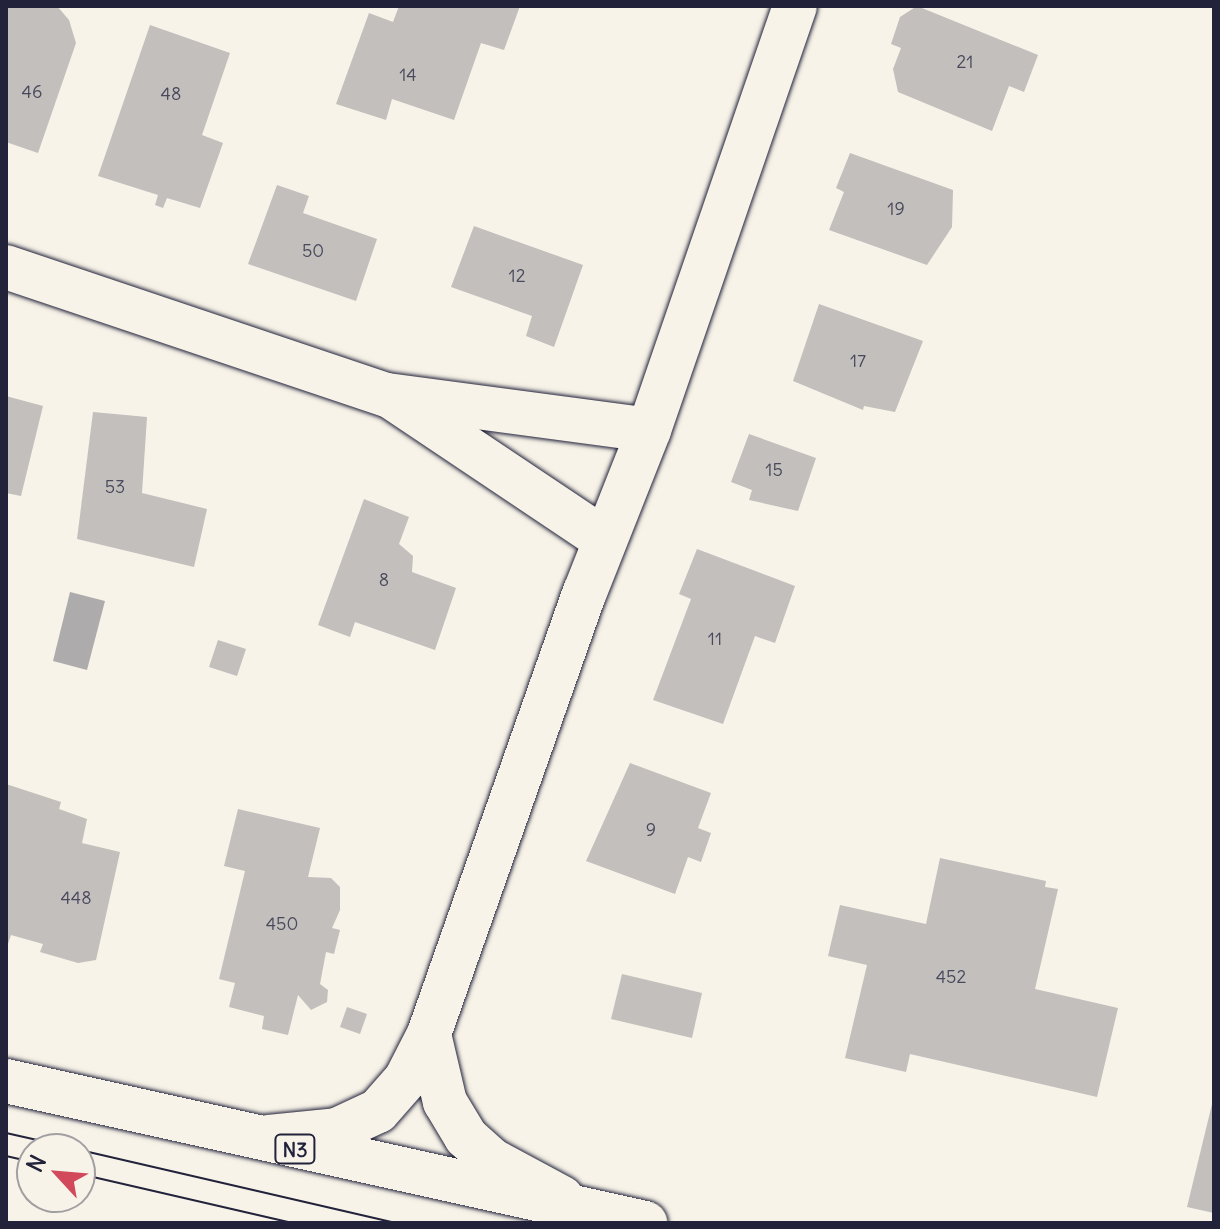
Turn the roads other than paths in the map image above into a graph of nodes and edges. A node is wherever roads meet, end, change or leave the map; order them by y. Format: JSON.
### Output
{"nodes":[{"id":1,"x":795,"y":6,"type":"edge"},
{"id":2,"x":6,"y":267,"type":"edge"},
{"id":3,"x":387,"y":395,"type":"junction"},
{"id":4,"x":649,"y":430,"type":"junction"},
{"id":5,"x":605,"y":540,"type":"junction"},
{"id":6,"x":429,"y":1034,"type":"junction"},
{"id":7,"x":6,"y":1081,"type":"edge"},
{"id":8,"x":249,"y":1139,"type":"junction"},
{"id":9,"x":586,"y":1211,"type":"junction"},
{"id":10,"x":645,"y":1223,"type":"edge"}],
"edges":[{"from":1,"to":4,"type":"street"},
{"from":2,"to":3,"type":"street"},
{"from":3,"to":4,"type":"street"},
{"from":3,"to":5,"type":"street"},
{"from":4,"to":5,"type":"street"},
{"from":5,"to":6,"type":"street"},
{"from":6,"to":8,"type":"street"},
{"from":6,"to":9,"type":"street"},
{"from":7,"to":8,"type":"street","number":"N3"},
{"from":8,"to":9,"type":"street","number":"N3"},
{"from":9,"to":10,"type":"street","number":"N3"}]}
